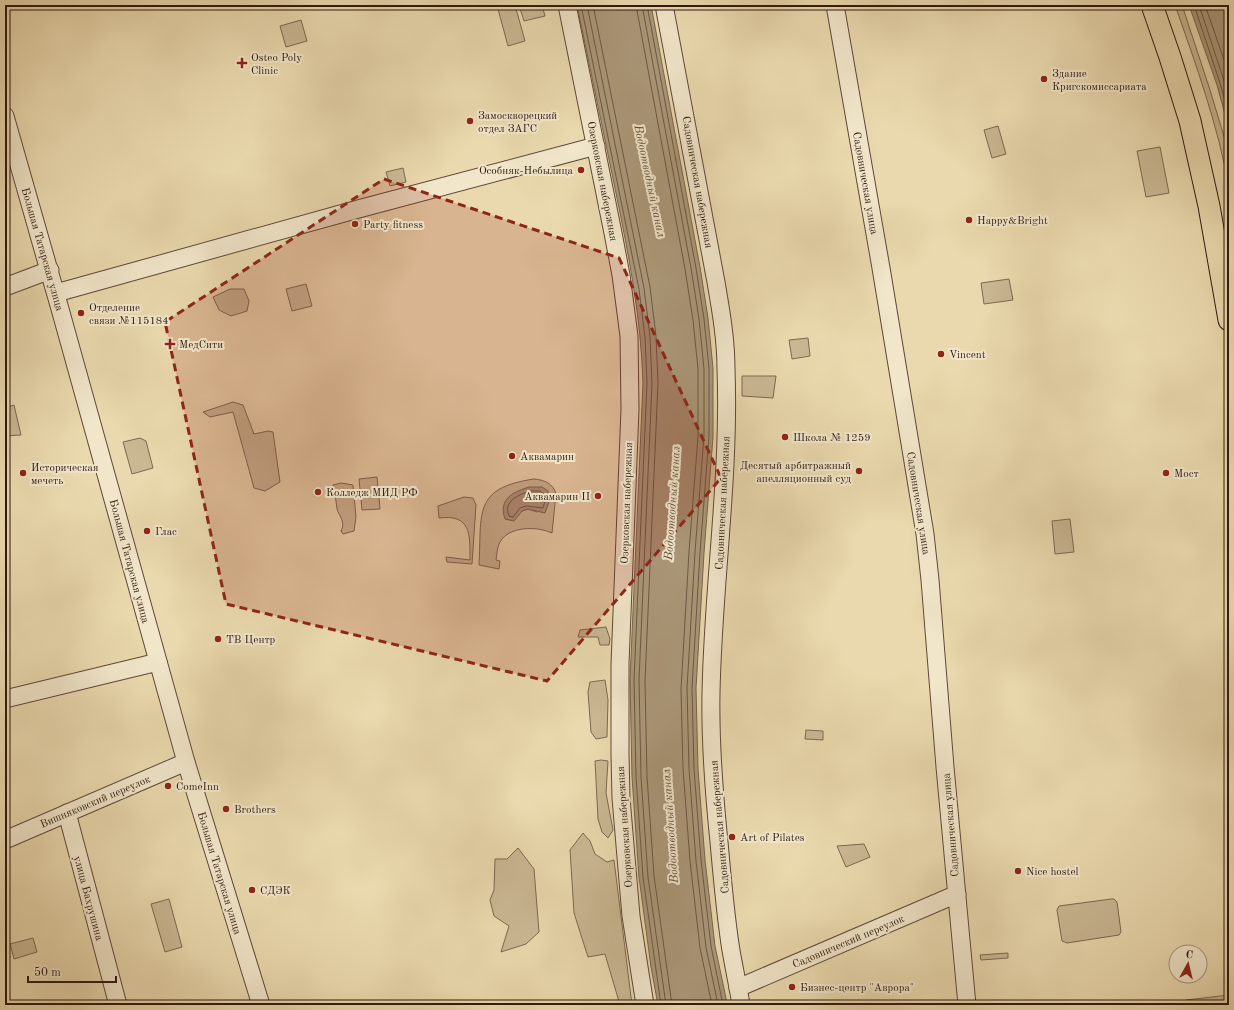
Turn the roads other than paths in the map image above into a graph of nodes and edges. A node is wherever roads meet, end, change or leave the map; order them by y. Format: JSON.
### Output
{"nodes":[{"id":1,"x":567,"y":5,"type":"edge"},
{"id":2,"x":664,"y":5,"type":"edge"},
{"id":3,"x":835,"y":5,"type":"edge"},
{"id":4,"x":1152,"y":5,"type":"edge"},
{"id":5,"x":5,"y":116,"type":"edge"},
{"id":6,"x":596,"y":146,"type":"junction"},
{"id":7,"x":50,"y":270,"type":"junction"},
{"id":8,"x":5,"y":287,"type":"edge"},
{"id":9,"x":56,"y":293,"type":"junction"},
{"id":10,"x":1229,"y":320,"type":"edge"},
{"id":11,"x":158,"y":662,"type":"junction"},
{"id":12,"x":5,"y":699,"type":"edge"},
{"id":13,"x":186,"y":762,"type":"junction"},
{"id":14,"x":67,"y":813,"type":"junction"},
{"id":15,"x":5,"y":840,"type":"edge"},
{"id":16,"x":957,"y":894,"type":"junction"},
{"id":17,"x":738,"y":988,"type":"junction"},
{"id":18,"x":118,"y":1005,"type":"edge"},
{"id":19,"x":261,"y":1005,"type":"edge"},
{"id":20,"x":645,"y":1005,"type":"edge"},
{"id":21,"x":741,"y":1005,"type":"edge"},
{"id":22,"x":967,"y":1005,"type":"edge"}],
"edges":[{"from":1,"to":6,"type":"street","name":"Озерковская набережная"},
{"from":2,"to":17,"type":"street","name":"Садовническая набережная"},
{"from":3,"to":16,"type":"street","name":"Садовническая улица"},
{"from":4,"to":10,"type":"main road"},
{"from":5,"to":7,"type":"street","name":"Большая Татарская улица"},
{"from":6,"to":9,"type":"street"},
{"from":6,"to":20,"type":"street","name":"Озерковская набережная"},
{"from":7,"to":8,"type":"street"},
{"from":7,"to":9,"type":"street","name":"Большая Татарская улица"},
{"from":9,"to":11,"type":"street","name":"Большая Татарская улица"},
{"from":11,"to":12,"type":"street"},
{"from":11,"to":13,"type":"street","name":"Большая Татарская улица"},
{"from":13,"to":14,"type":"street","name":"Вишняковский переулок"},
{"from":13,"to":19,"type":"street","name":"Большая Татарская улица"},
{"from":14,"to":15,"type":"street","name":"Вишняковский переулок"},
{"from":14,"to":18,"type":"street","name":"улица Бахрушина"},
{"from":16,"to":17,"type":"street","name":"Садовнический переулок"},
{"from":16,"to":22,"type":"street","name":"Садовническая улица"},
{"from":17,"to":21,"type":"street","name":"Садовническая набережная"}]}
